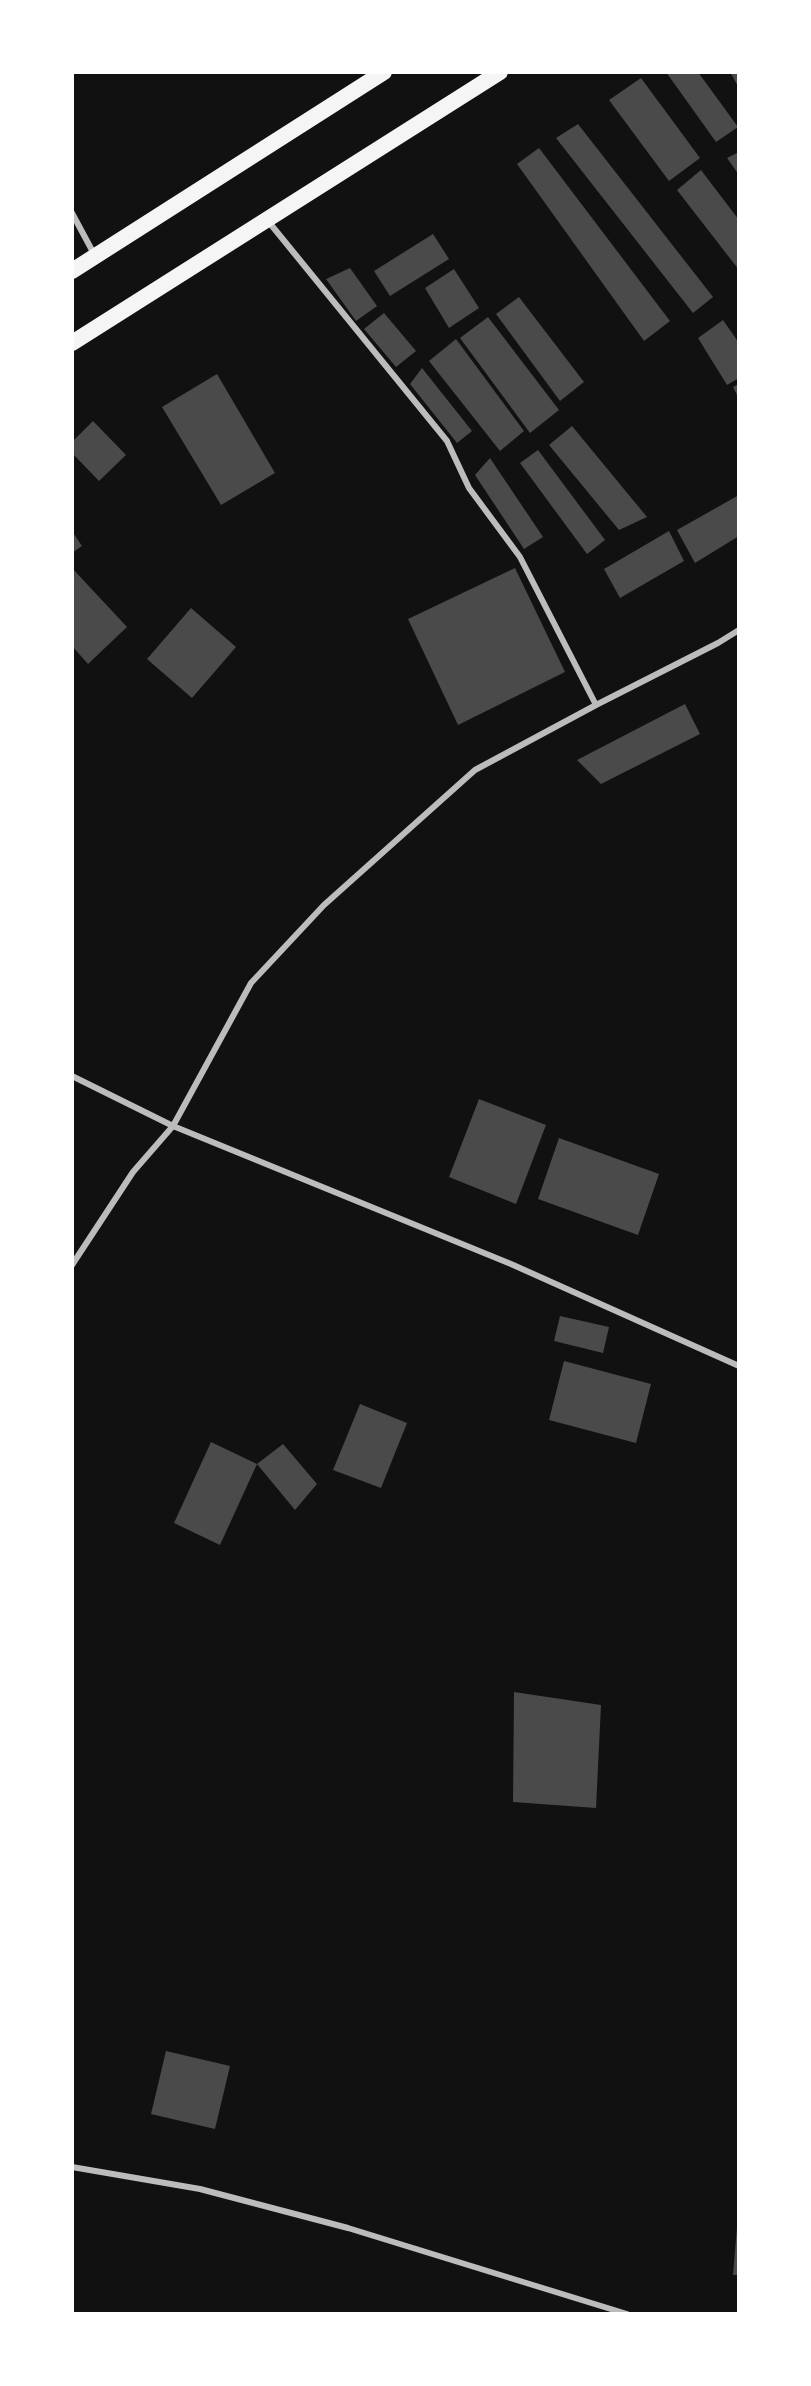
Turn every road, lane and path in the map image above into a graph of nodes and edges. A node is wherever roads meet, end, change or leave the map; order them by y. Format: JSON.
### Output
{"nodes":[{"id":1,"x":384,"y":72,"type":"edge"},
{"id":2,"x":500,"y":72,"type":"edge"},
{"id":3,"x":72,"y":213,"type":"edge"},
{"id":4,"x":268,"y":221,"type":"junction"},
{"id":5,"x":95,"y":256,"type":"junction"},
{"id":6,"x":72,"y":271,"type":"edge"},
{"id":7,"x":72,"y":344,"type":"edge"},
{"id":8,"x":739,"y":630,"type":"edge"},
{"id":9,"x":596,"y":705,"type":"junction"},
{"id":10,"x":72,"y":1076,"type":"edge"},
{"id":11,"x":173,"y":1126,"type":"junction"},
{"id":12,"x":72,"y":1265,"type":"edge"},
{"id":13,"x":739,"y":1366,"type":"edge"},
{"id":14,"x":72,"y":2167,"type":"edge"},
{"id":15,"x":627,"y":2314,"type":"edge"}],
"edges":[{"from":1,"to":5,"type":"highway"},
{"from":2,"to":4,"type":"highway"},
{"from":3,"to":5,"type":"street"},
{"from":4,"to":7,"type":"highway"},
{"from":4,"to":9,"type":"street"},
{"from":5,"to":6,"type":"highway"},
{"from":8,"to":9,"type":"street"},
{"from":9,"to":11,"type":"street"},
{"from":10,"to":11,"type":"street"},
{"from":11,"to":12,"type":"street"},
{"from":11,"to":13,"type":"street"},
{"from":14,"to":15,"type":"street"}]}
